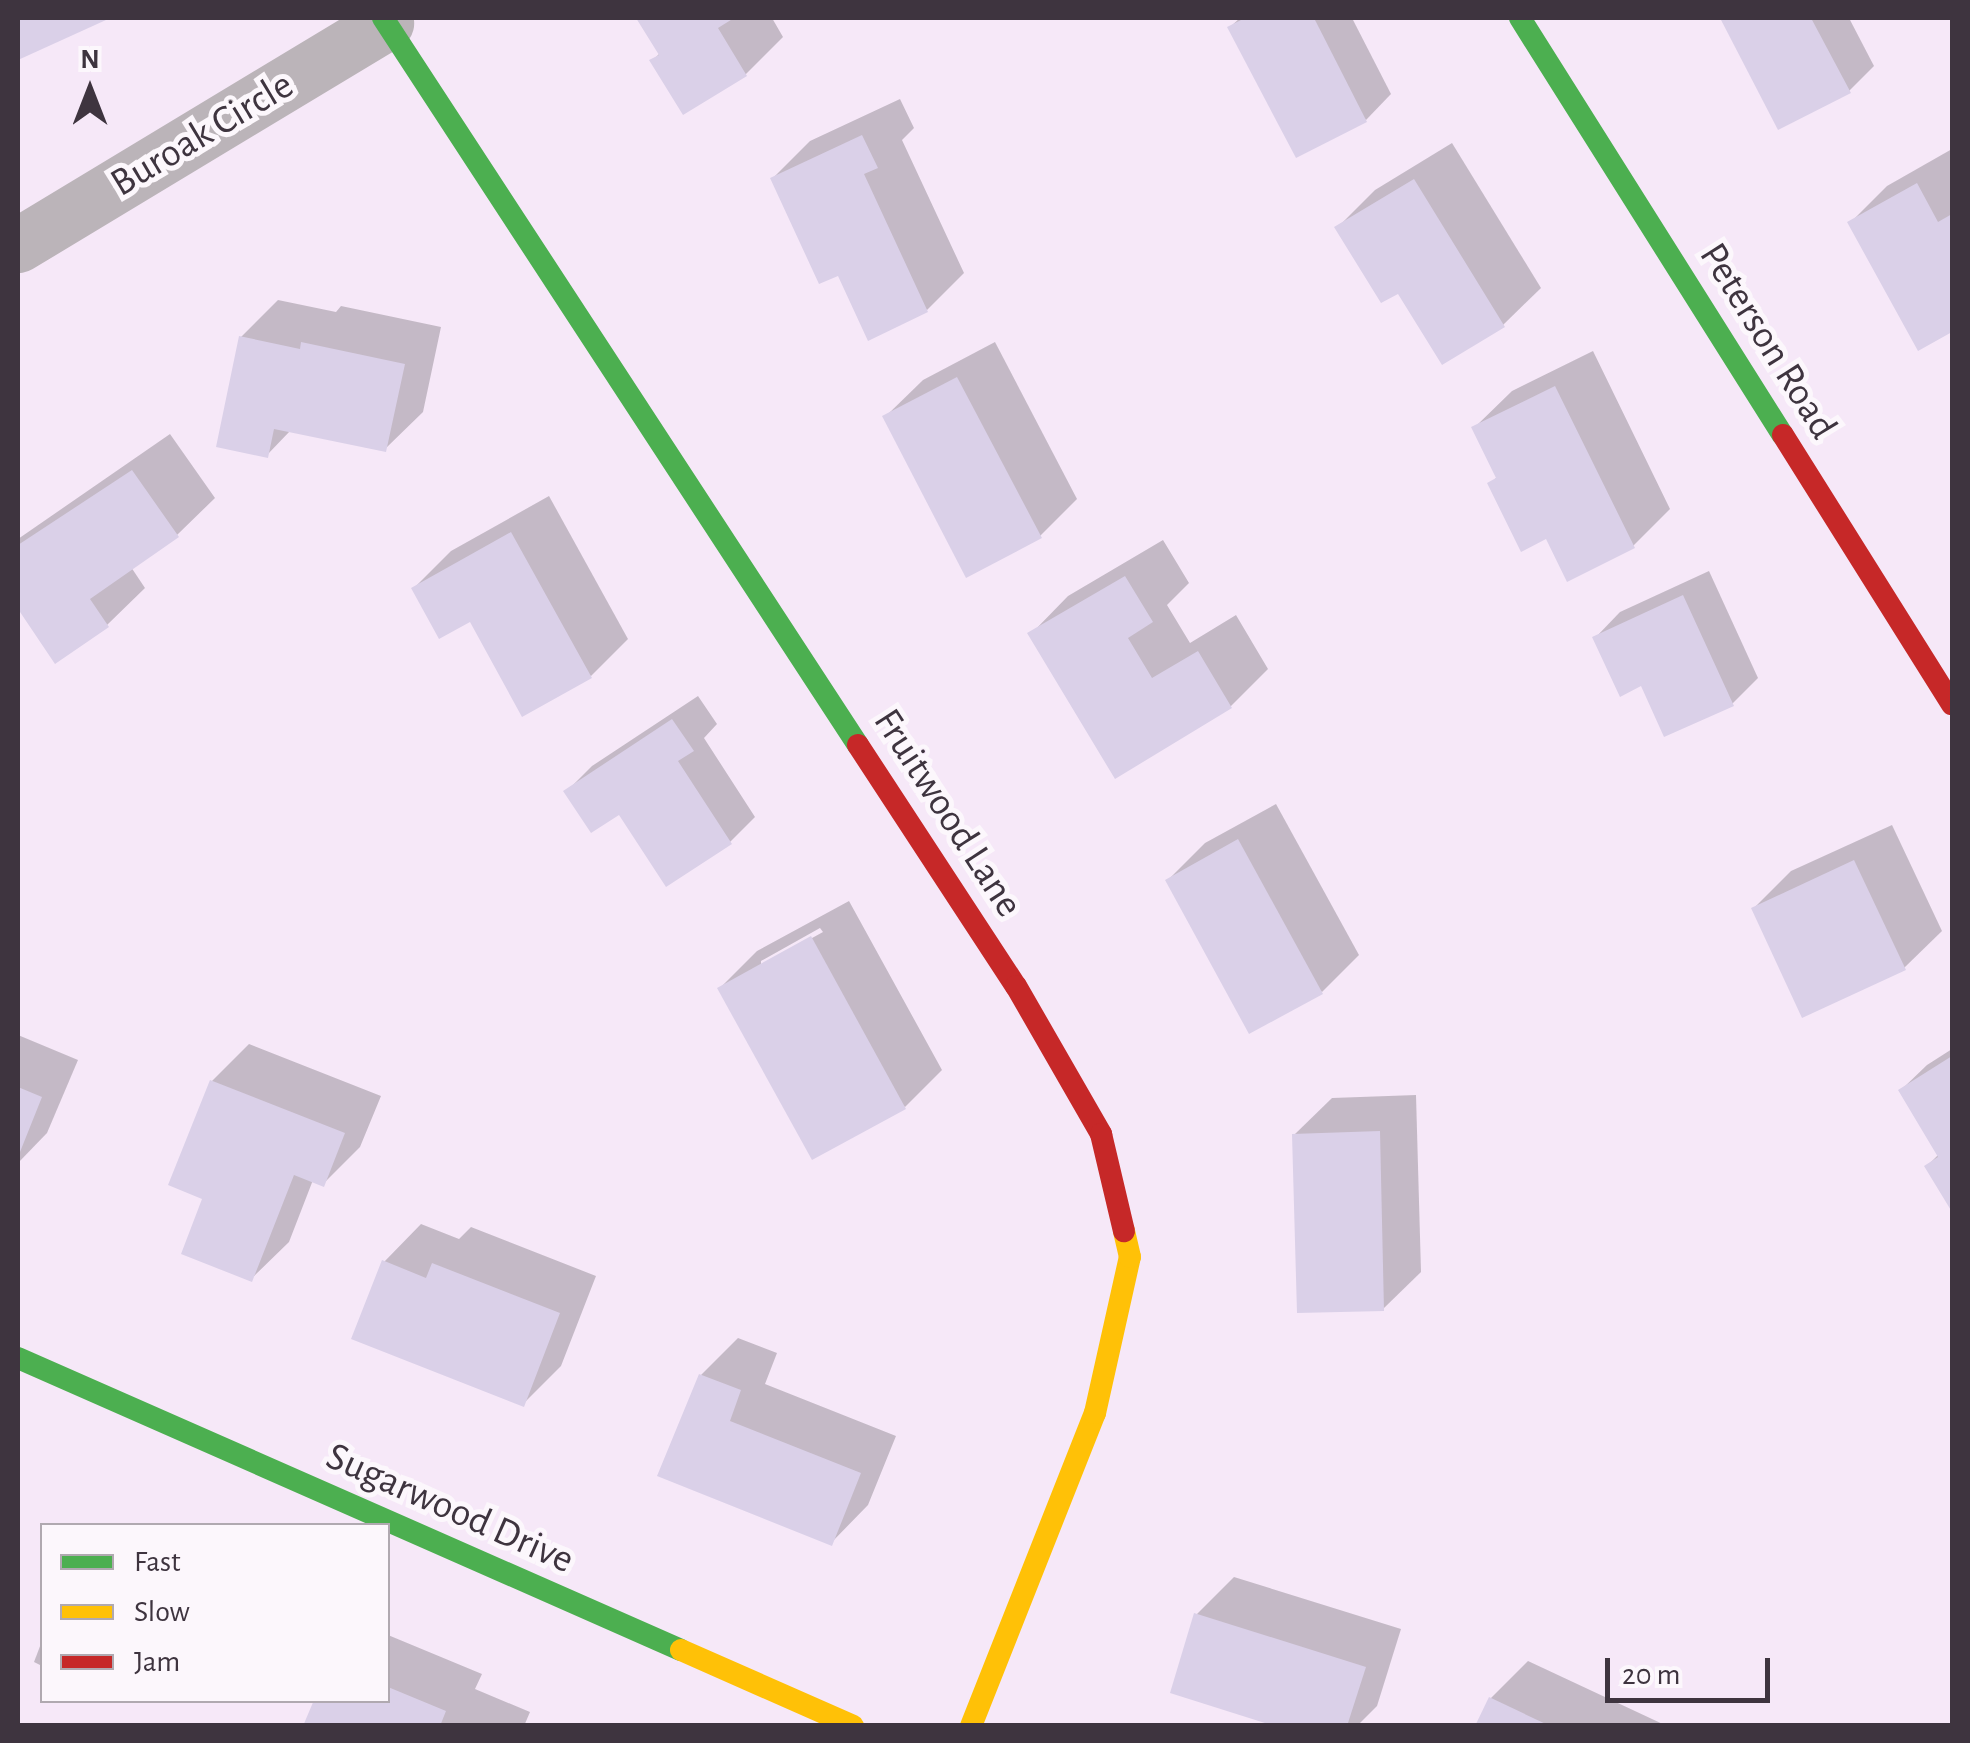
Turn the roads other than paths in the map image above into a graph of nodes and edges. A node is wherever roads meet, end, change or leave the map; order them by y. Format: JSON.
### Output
{"nodes":[{"id":1,"x":1520,"y":18,"type":"edge"},
{"id":2,"x":384,"y":20,"type":"edge"},
{"id":3,"x":18,"y":245,"type":"edge"},
{"id":4,"x":1952,"y":704,"type":"edge"},
{"id":5,"x":18,"y":1358,"type":"edge"},
{"id":6,"x":852,"y":1726,"type":"edge"},
{"id":7,"x":971,"y":1726,"type":"edge"}],
"edges":[{"from":1,"to":4,"type":"street","name":"Peterson Road"},
{"from":2,"to":3,"type":"street","name":"Buroak Circle"},
{"from":2,"to":7,"type":"street","name":"Fruitwood Lane"},
{"from":5,"to":6,"type":"street","name":"Sugarwood Drive"}]}
